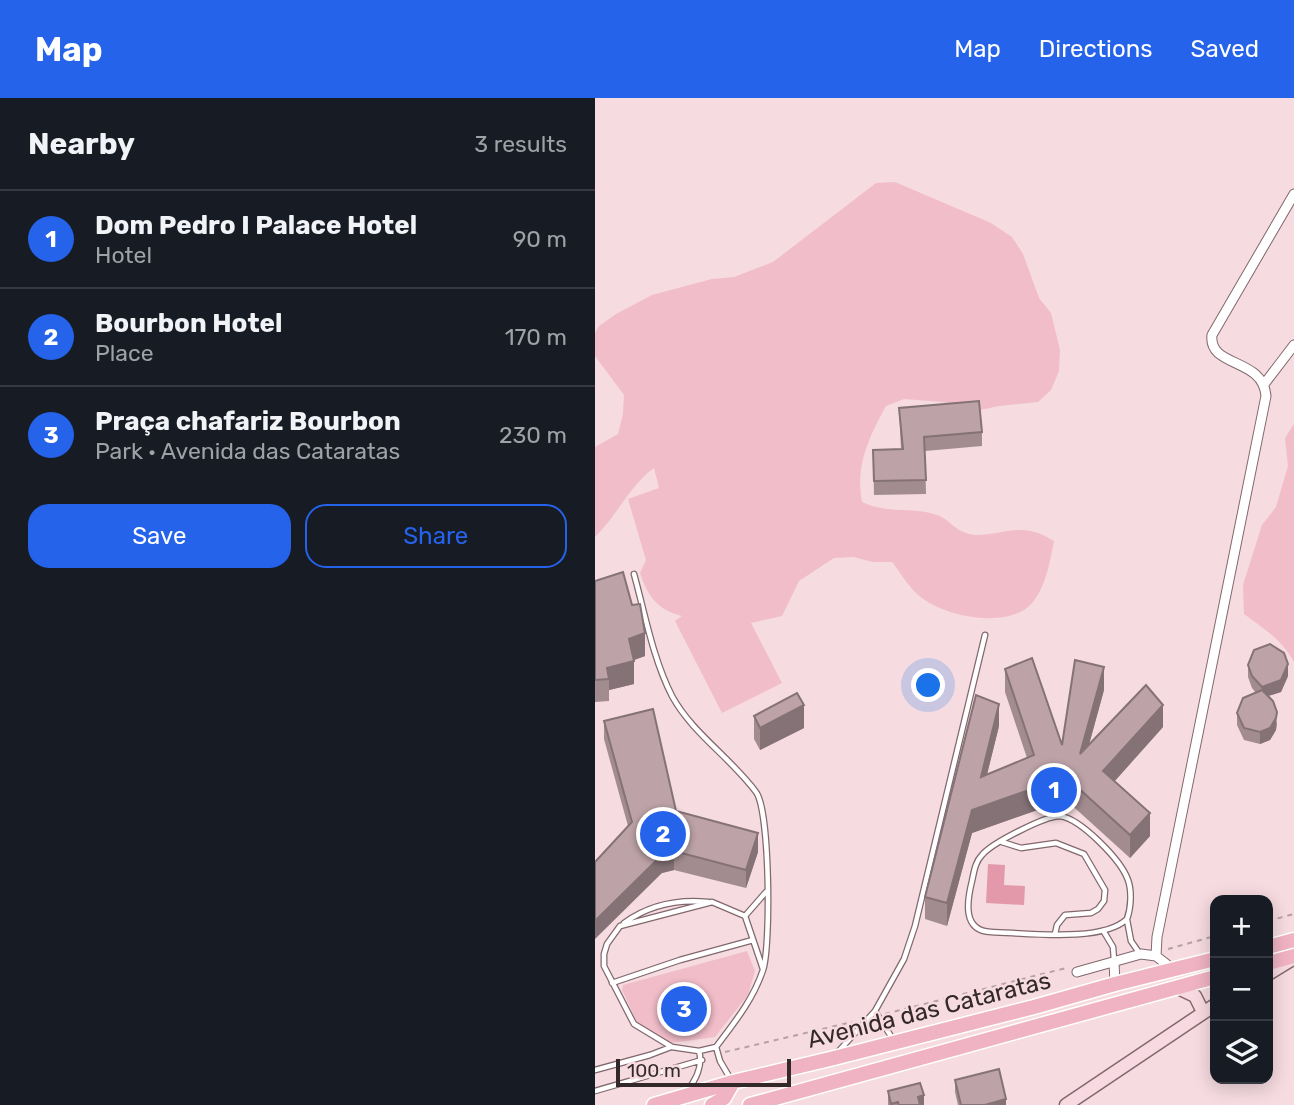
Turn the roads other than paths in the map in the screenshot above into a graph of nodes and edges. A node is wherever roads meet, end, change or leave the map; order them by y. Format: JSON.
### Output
{"nodes":[{"id":1,"x":1294,"y":194,"type":"edge"},
{"id":2,"x":1294,"y":345,"type":"edge"},
{"id":3,"x":1265,"y":383,"type":"junction"},
{"id":4,"x":634,"y":575,"type":"dead end"},
{"id":5,"x":985,"y":635,"type":"dead end"},
{"id":6,"x":1001,"y":842,"type":"junction"},
{"id":7,"x":766,"y":892,"type":"junction"},
{"id":8,"x":712,"y":902,"type":"junction"},
{"id":9,"x":745,"y":916,"type":"junction"},
{"id":10,"x":1127,"y":919,"type":"junction"},
{"id":11,"x":619,"y":926,"type":"junction"},
{"id":12,"x":1104,"y":932,"type":"junction"},
{"id":13,"x":1055,"y":934,"type":"junction"},
{"id":14,"x":753,"y":940,"type":"junction"},
{"id":15,"x":1294,"y":940,"type":"edge"},
{"id":16,"x":1273,"y":946,"type":"edge"},
{"id":17,"x":1141,"y":954,"type":"junction"},
{"id":18,"x":1156,"y":956,"type":"junction"},
{"id":19,"x":1294,"y":957,"type":"edge"},
{"id":20,"x":1210,"y":961,"type":"edge"},
{"id":21,"x":1114,"y":962,"type":"junction"},
{"id":22,"x":1273,"y":962,"type":"edge"},
{"id":23,"x":763,"y":969,"type":"junction"},
{"id":24,"x":1174,"y":970,"type":"junction"},
{"id":25,"x":1273,"y":971,"type":"edge"},
{"id":26,"x":1077,"y":972,"type":"dead end"},
{"id":27,"x":1210,"y":979,"type":"edge"},
{"id":28,"x":612,"y":984,"type":"junction"},
{"id":29,"x":1115,"y":984,"type":"junction"},
{"id":30,"x":1178,"y":988,"type":"junction"},
{"id":31,"x":1210,"y":1008,"type":"edge"},
{"id":32,"x":1203,"y":1012,"type":"junction"},
{"id":33,"x":877,"y":1013,"type":"junction"},
{"id":34,"x":895,"y":1042,"type":"junction"},
{"id":35,"x":672,"y":1047,"type":"junction"},
{"id":36,"x":716,"y":1047,"type":"junction"},
{"id":37,"x":699,"y":1051,"type":"junction"},
{"id":38,"x":830,"y":1059,"type":"junction"},
{"id":39,"x":702,"y":1060,"type":"junction"},
{"id":40,"x":595,"y":1062,"type":"edge"},
{"id":41,"x":598,"y":1069,"type":"edge"},
{"id":42,"x":733,"y":1082,"type":"junction"},
{"id":43,"x":595,"y":1091,"type":"edge"},
{"id":44,"x":682,"y":1097,"type":"junction"},
{"id":45,"x":654,"y":1105,"type":"edge"},
{"id":46,"x":712,"y":1105,"type":"edge"},
{"id":47,"x":751,"y":1105,"type":"edge"},
{"id":48,"x":1066,"y":1105,"type":"edge"}],
"edges":[{"from":1,"to":3,"type":"street"},
{"from":2,"to":3,"type":"street"},
{"from":3,"to":18,"type":"street"},
{"from":4,"to":7,"type":"lane"},
{"from":5,"to":33,"type":"lane"},
{"from":6,"to":10,"type":"lane"},
{"from":6,"to":13,"type":"lane"},
{"from":6,"to":13,"type":"lane"},
{"from":7,"to":9,"type":"lane"},
{"from":7,"to":23,"type":"lane"},
{"from":8,"to":9,"type":"lane"},
{"from":8,"to":11,"type":"lane"},
{"from":8,"to":11,"type":"lane"},
{"from":9,"to":14,"type":"lane"},
{"from":10,"to":12,"type":"lane"},
{"from":10,"to":17,"type":"lane"},
{"from":11,"to":28,"type":"lane"},
{"from":12,"to":13,"type":"lane"},
{"from":12,"to":21,"type":"lane"},
{"from":14,"to":23,"type":"lane"},
{"from":14,"to":28,"type":"lane"},
{"from":15,"to":16,"type":"main road"},
{"from":17,"to":18,"type":"street"},
{"from":17,"to":21,"type":"street"},
{"from":18,"to":24,"type":"street"},
{"from":19,"to":22,"type":"main road"},
{"from":19,"to":25,"type":"street"},
{"from":20,"to":24,"type":"main road","name":"Avenida das Cataratas"},
{"from":21,"to":26,"type":"street"},
{"from":21,"to":29,"type":"street"},
{"from":23,"to":36,"type":"lane"},
{"from":24,"to":29,"type":"main road","name":"Avenida das Cataratas"},
{"from":27,"to":30,"type":"main road","name":"Avenida das Cataratas"},
{"from":28,"to":35,"type":"lane"},
{"from":29,"to":34,"type":"main road","name":"Avenida das Cataratas"},
{"from":30,"to":32,"type":"street"},
{"from":30,"to":47,"type":"main road","name":"Avenida das Cataratas"},
{"from":31,"to":32,"type":"street"},
{"from":32,"to":48,"type":"street"},
{"from":33,"to":34,"type":"lane"},
{"from":33,"to":38,"type":"lane"},
{"from":34,"to":38,"type":"main road","name":"Avenida das Cataratas"},
{"from":35,"to":37,"type":"lane"},
{"from":35,"to":41,"type":"lane"},
{"from":36,"to":37,"type":"lane"},
{"from":36,"to":42,"type":"lane"},
{"from":37,"to":39,"type":"lane"},
{"from":38,"to":42,"type":"main road","name":"Avenida das Cataratas"},
{"from":39,"to":43,"type":"lane"},
{"from":39,"to":44,"type":"lane"},
{"from":40,"to":41,"type":"lane"},
{"from":42,"to":44,"type":"main road","name":"Avenida das Cataratas"},
{"from":42,"to":46,"type":"main road"},
{"from":44,"to":45,"type":"main road","name":"Avenida das Cataratas"}]}
